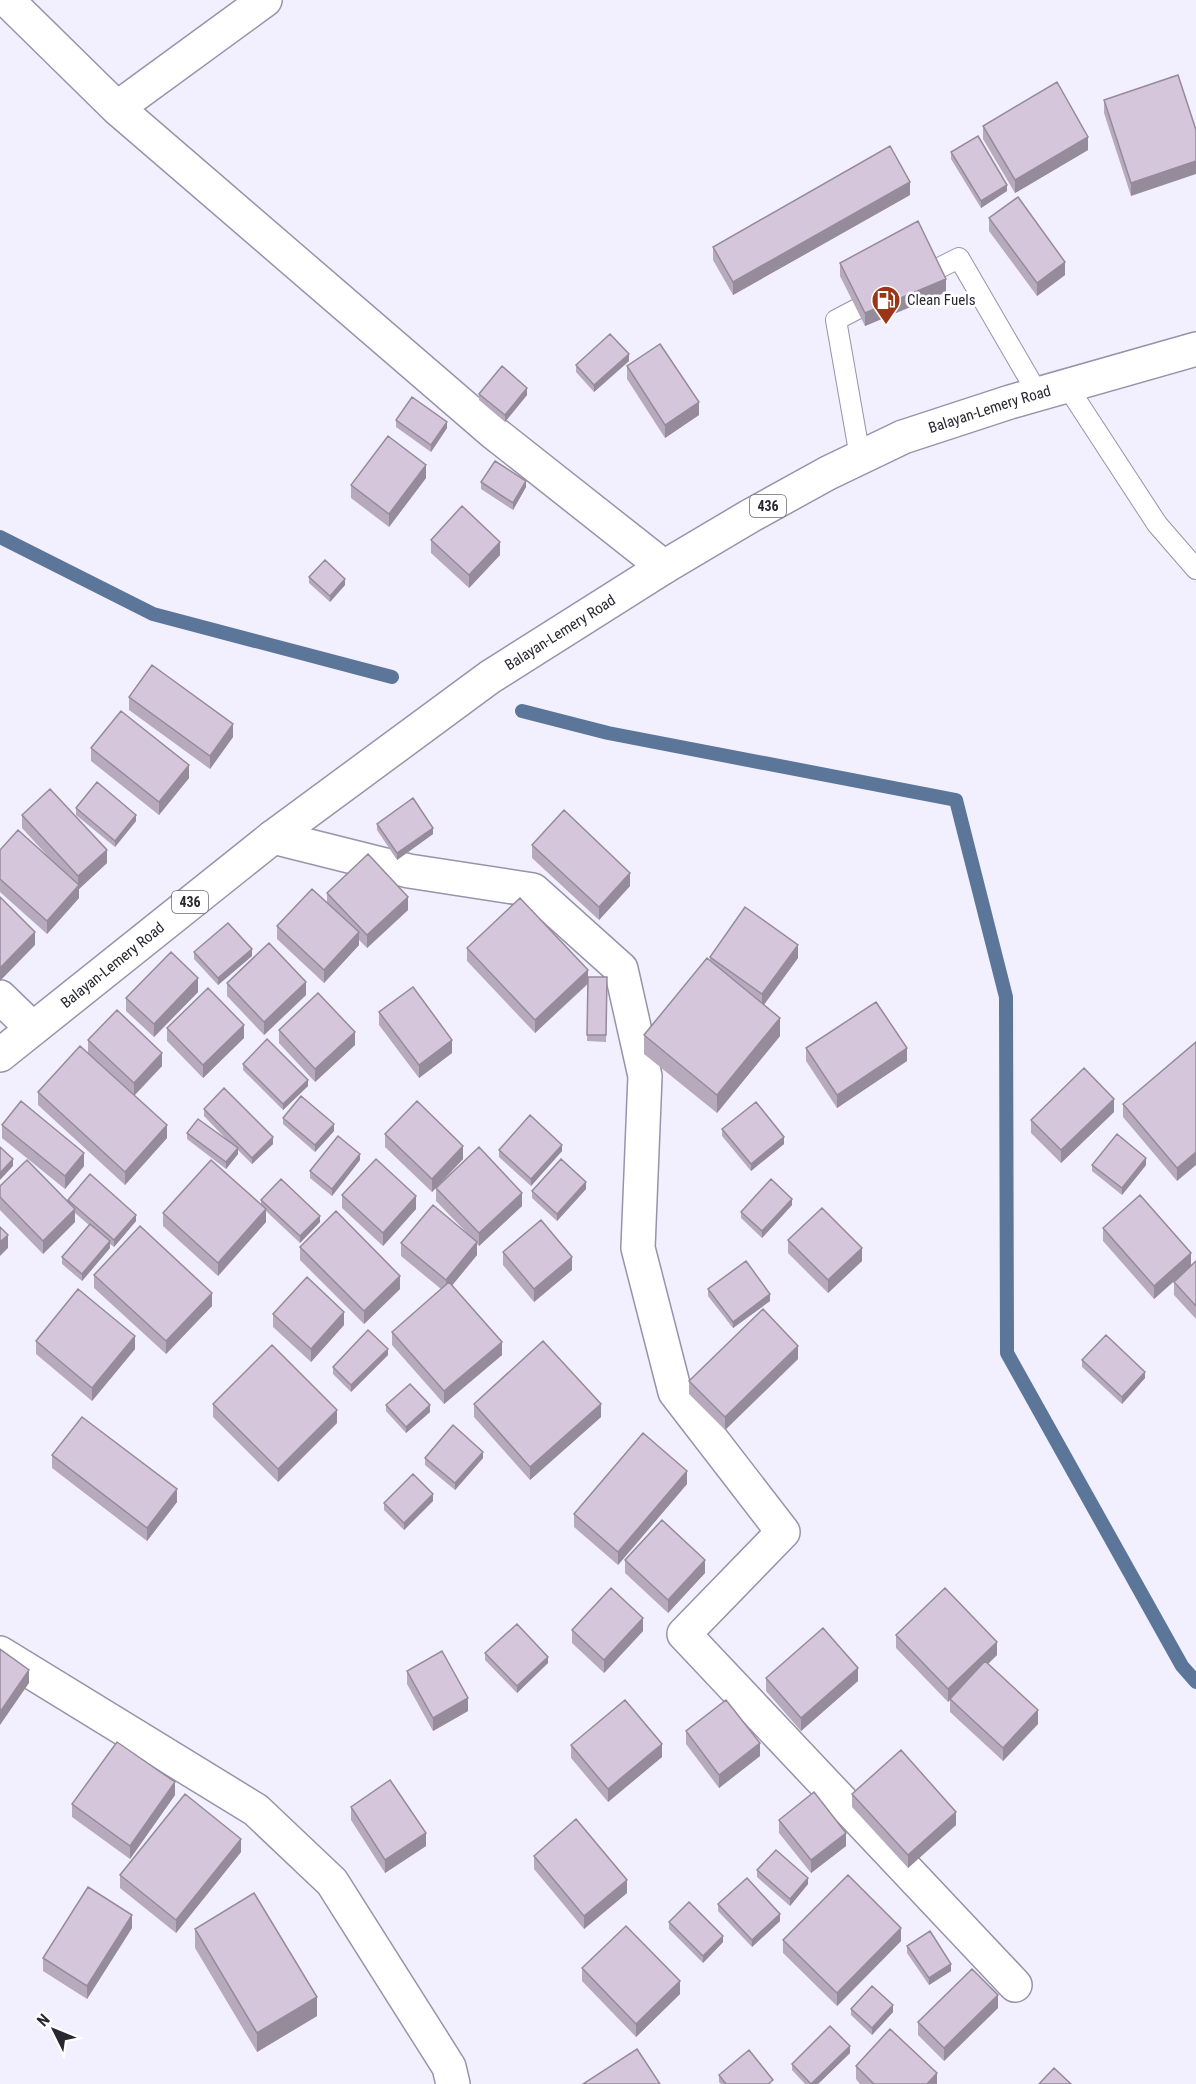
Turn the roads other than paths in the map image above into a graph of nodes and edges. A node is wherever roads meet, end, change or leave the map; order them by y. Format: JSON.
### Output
{"nodes":[{"id":1,"x":8,"y":0,"type":"edge"},
{"id":2,"x":265,"y":0,"type":"edge"},
{"id":3,"x":117,"y":108,"type":"junction"},
{"id":4,"x":935,"y":270,"type":"edge"},
{"id":5,"x":857,"y":309,"type":"edge"},
{"id":6,"x":1196,"y":350,"type":"edge"},
{"id":7,"x":1053,"y":390,"type":"junction"},
{"id":8,"x":860,"y":457,"type":"junction"},
{"id":9,"x":664,"y":567,"type":"junction"},
{"id":10,"x":1196,"y":569,"type":"edge"},
{"id":11,"x":273,"y":837,"type":"junction"},
{"id":12,"x":0,"y":997,"type":"edge"},
{"id":13,"x":32,"y":1028,"type":"junction"},
{"id":14,"x":0,"y":1055,"type":"edge"},
{"id":15,"x":0,"y":1653,"type":"edge"},
{"id":16,"x":1015,"y":1986,"type":"dead end"},
{"id":17,"x":453,"y":2084,"type":"edge"}],
"edges":[{"from":1,"to":3,"type":"street"},
{"from":2,"to":3,"type":"street"},
{"from":3,"to":9,"type":"street"},
{"from":4,"to":7,"type":"lane"},
{"from":5,"to":8,"type":"lane"},
{"from":6,"to":7,"type":"street","name":"Balayan-Lemery Road","number":"436"},
{"from":7,"to":8,"type":"street","name":"Balayan-Lemery Road","number":"436"},
{"from":7,"to":10,"type":"lane"},
{"from":8,"to":9,"type":"street","name":"Balayan-Lemery Road","number":"436"},
{"from":9,"to":11,"type":"street","name":"Balayan-Lemery Road","number":"436"},
{"from":11,"to":13,"type":"street","name":"Balayan-Lemery Road","number":"436"},
{"from":11,"to":16,"type":"street"},
{"from":12,"to":13,"type":"street"},
{"from":13,"to":14,"type":"street","name":"Balayan-Lemery Road","number":"436"},
{"from":15,"to":17,"type":"street"}]}
